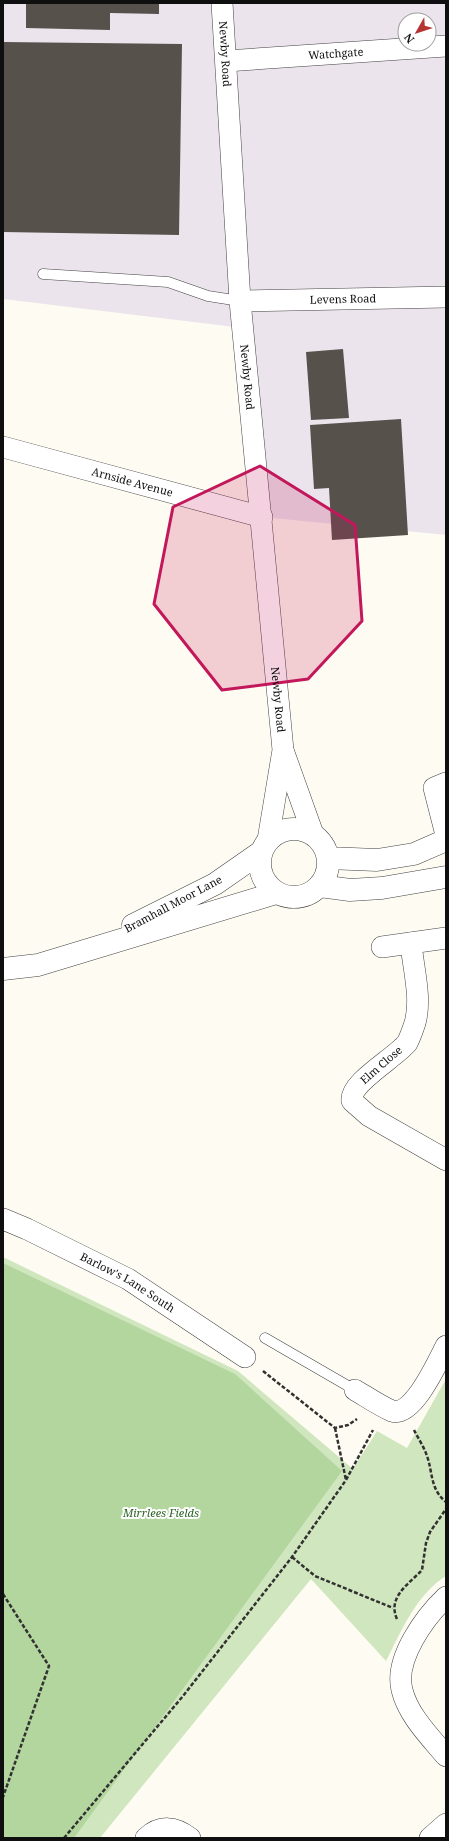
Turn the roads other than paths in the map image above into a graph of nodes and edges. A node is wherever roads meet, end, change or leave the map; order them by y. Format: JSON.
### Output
{"nodes":[{"id":1,"x":222,"y":3,"type":"edge"},
{"id":2,"x":446,"y":46,"type":"edge"},
{"id":3,"x":226,"y":61,"type":"junction"},
{"id":4,"x":43,"y":274,"type":"dead end"},
{"id":5,"x":446,"y":297,"type":"edge"},
{"id":6,"x":240,"y":301,"type":"junction"},
{"id":7,"x":3,"y":447,"type":"edge"},
{"id":8,"x":262,"y":516,"type":"junction"},
{"id":9,"x":283,"y":750,"type":"junction"},
{"id":10,"x":446,"y":783,"type":"edge"},
{"id":11,"x":313,"y":834,"type":"junction"},
{"id":12,"x":446,"y":835,"type":"edge"},
{"id":13,"x":446,"y":840,"type":"edge"},
{"id":14,"x":264,"y":846,"type":"junction"},
{"id":15,"x":328,"y":858,"type":"junction"},
{"id":16,"x":446,"y":877,"type":"edge"},
{"id":17,"x":320,"y":886,"type":"junction"},
{"id":18,"x":276,"y":893,"type":"junction"},
{"id":19,"x":446,"y":938,"type":"edge"},
{"id":20,"x":411,"y":943,"type":"junction"},
{"id":21,"x":382,"y":947,"type":"dead end"},
{"id":22,"x":82,"y":951,"type":"junction"},
{"id":23,"x":3,"y":970,"type":"edge"},
{"id":24,"x":446,"y":1160,"type":"edge"},
{"id":25,"x":3,"y":1219,"type":"edge"},
{"id":26,"x":266,"y":1338,"type":"dead end"},
{"id":27,"x":446,"y":1346,"type":"edge"},
{"id":28,"x":245,"y":1358,"type":"road end"},
{"id":29,"x":354,"y":1390,"type":"joint"},
{"id":30,"x":446,"y":1597,"type":"edge"},
{"id":31,"x":446,"y":1756,"type":"edge"},
{"id":32,"x":446,"y":1824,"type":"edge"},
{"id":33,"x":146,"y":1838,"type":"edge"},
{"id":34,"x":190,"y":1838,"type":"edge"},
{"id":35,"x":430,"y":1838,"type":"edge"}],
"edges":[{"from":1,"to":3,"type":"street","name":"Newby Road"},
{"from":2,"to":3,"type":"street","name":"Watchgate"},
{"from":3,"to":6,"type":"street","name":"Newby Road"},
{"from":4,"to":6,"type":"lane"},
{"from":5,"to":6,"type":"street","name":"Levens Road"},
{"from":6,"to":8,"type":"street","name":"Newby Road"},
{"from":7,"to":8,"type":"street","name":"Arnside Avenue"},
{"from":8,"to":9,"type":"street","name":"Newby Road"},
{"from":9,"to":11,"type":"street","name":"Newby Road"},
{"from":9,"to":14,"type":"street","name":"Newby Road"},
{"from":10,"to":12,"type":"street"},
{"from":11,"to":14,"type":"street"},
{"from":11,"to":15,"type":"street"},
{"from":13,"to":15,"type":"street"},
{"from":14,"to":18,"type":"street"},
{"from":14,"to":22,"type":"street","name":"Bramhall Moor Lane"},
{"from":15,"to":17,"type":"street"},
{"from":16,"to":17,"type":"street"},
{"from":17,"to":18,"type":"street"},
{"from":18,"to":22,"type":"street","name":"Bramhall Moor Lane"},
{"from":19,"to":20,"type":"street"},
{"from":20,"to":21,"type":"street"},
{"from":20,"to":24,"type":"street","name":"Elm Close"},
{"from":22,"to":23,"type":"street","name":"Bramhall Moor Lane"},
{"from":25,"to":28,"type":"street","name":"Barlow's Lane South"},
{"from":26,"to":29,"type":"lane"},
{"from":27,"to":29,"type":"street"},
{"from":30,"to":31,"type":"street"},
{"from":32,"to":35,"type":"street"},
{"from":33,"to":34,"type":"street"}]}
